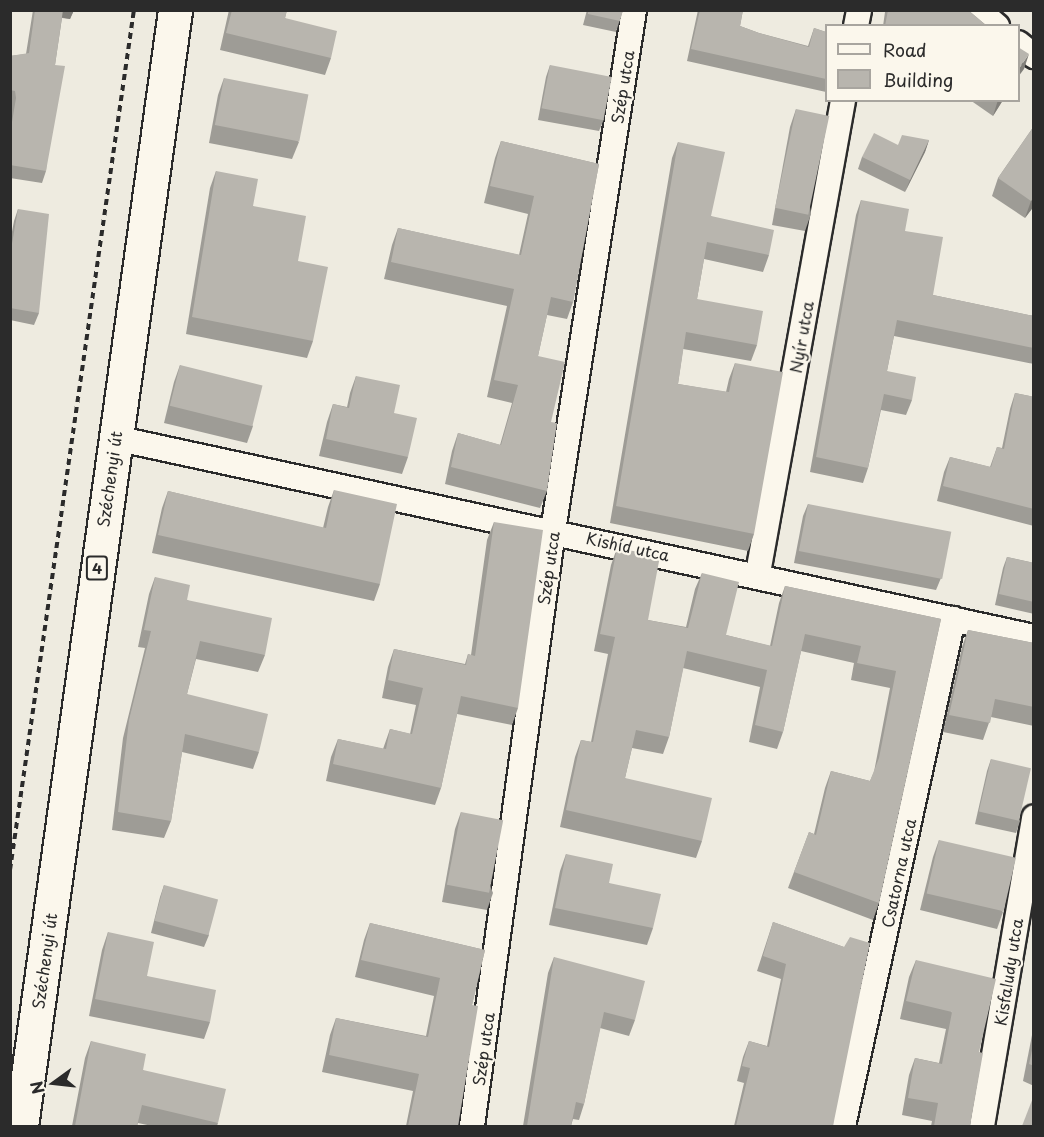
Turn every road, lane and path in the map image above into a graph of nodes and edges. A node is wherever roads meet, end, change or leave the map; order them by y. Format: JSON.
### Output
{"nodes":[{"id":1,"x":134,"y":10,"type":"edge"},
{"id":2,"x":175,"y":10,"type":"edge"},
{"id":3,"x":634,"y":10,"type":"edge"},
{"id":4,"x":978,"y":10,"type":"edge"},
{"id":5,"x":995,"y":24,"type":"edge"},
{"id":6,"x":843,"y":102,"type":"edge"},
{"id":7,"x":115,"y":438,"type":"junction"},
{"id":8,"x":553,"y":531,"type":"junction"},
{"id":9,"x":758,"y":573,"type":"junction"},
{"id":10,"x":953,"y":619,"type":"junction"},
{"id":11,"x":1034,"y":637,"type":"edge"},
{"id":12,"x":1034,"y":817,"type":"edge"},
{"id":13,"x":10,"y":870,"type":"edge"},
{"id":14,"x":21,"y":1126,"type":"edge"},
{"id":15,"x":472,"y":1126,"type":"edge"},
{"id":16,"x":843,"y":1126,"type":"edge"},
{"id":17,"x":982,"y":1126,"type":"edge"}],
"edges":[{"from":1,"to":13,"type":"path"},
{"from":2,"to":7,"type":"main road","name":"Széchenyi út","number":"4"},
{"from":3,"to":8,"type":"street","name":"Szép utca"},
{"from":4,"to":5,"type":"street"},
{"from":6,"to":9,"type":"street","name":"Nyír utca"},
{"from":7,"to":8,"type":"street","name":"Kishíd utca"},
{"from":7,"to":14,"type":"main road","name":"Széchenyi út","number":"4"},
{"from":8,"to":9,"type":"street","name":"Kishíd utca"},
{"from":8,"to":15,"type":"street","name":"Szép utca"},
{"from":9,"to":10,"type":"street","name":"Kishíd utca"},
{"from":10,"to":11,"type":"street","name":"Kishíd utca"},
{"from":10,"to":16,"type":"street","name":"Csatorna utca"},
{"from":12,"to":17,"type":"street","name":"Kisfaludy utca"}]}
